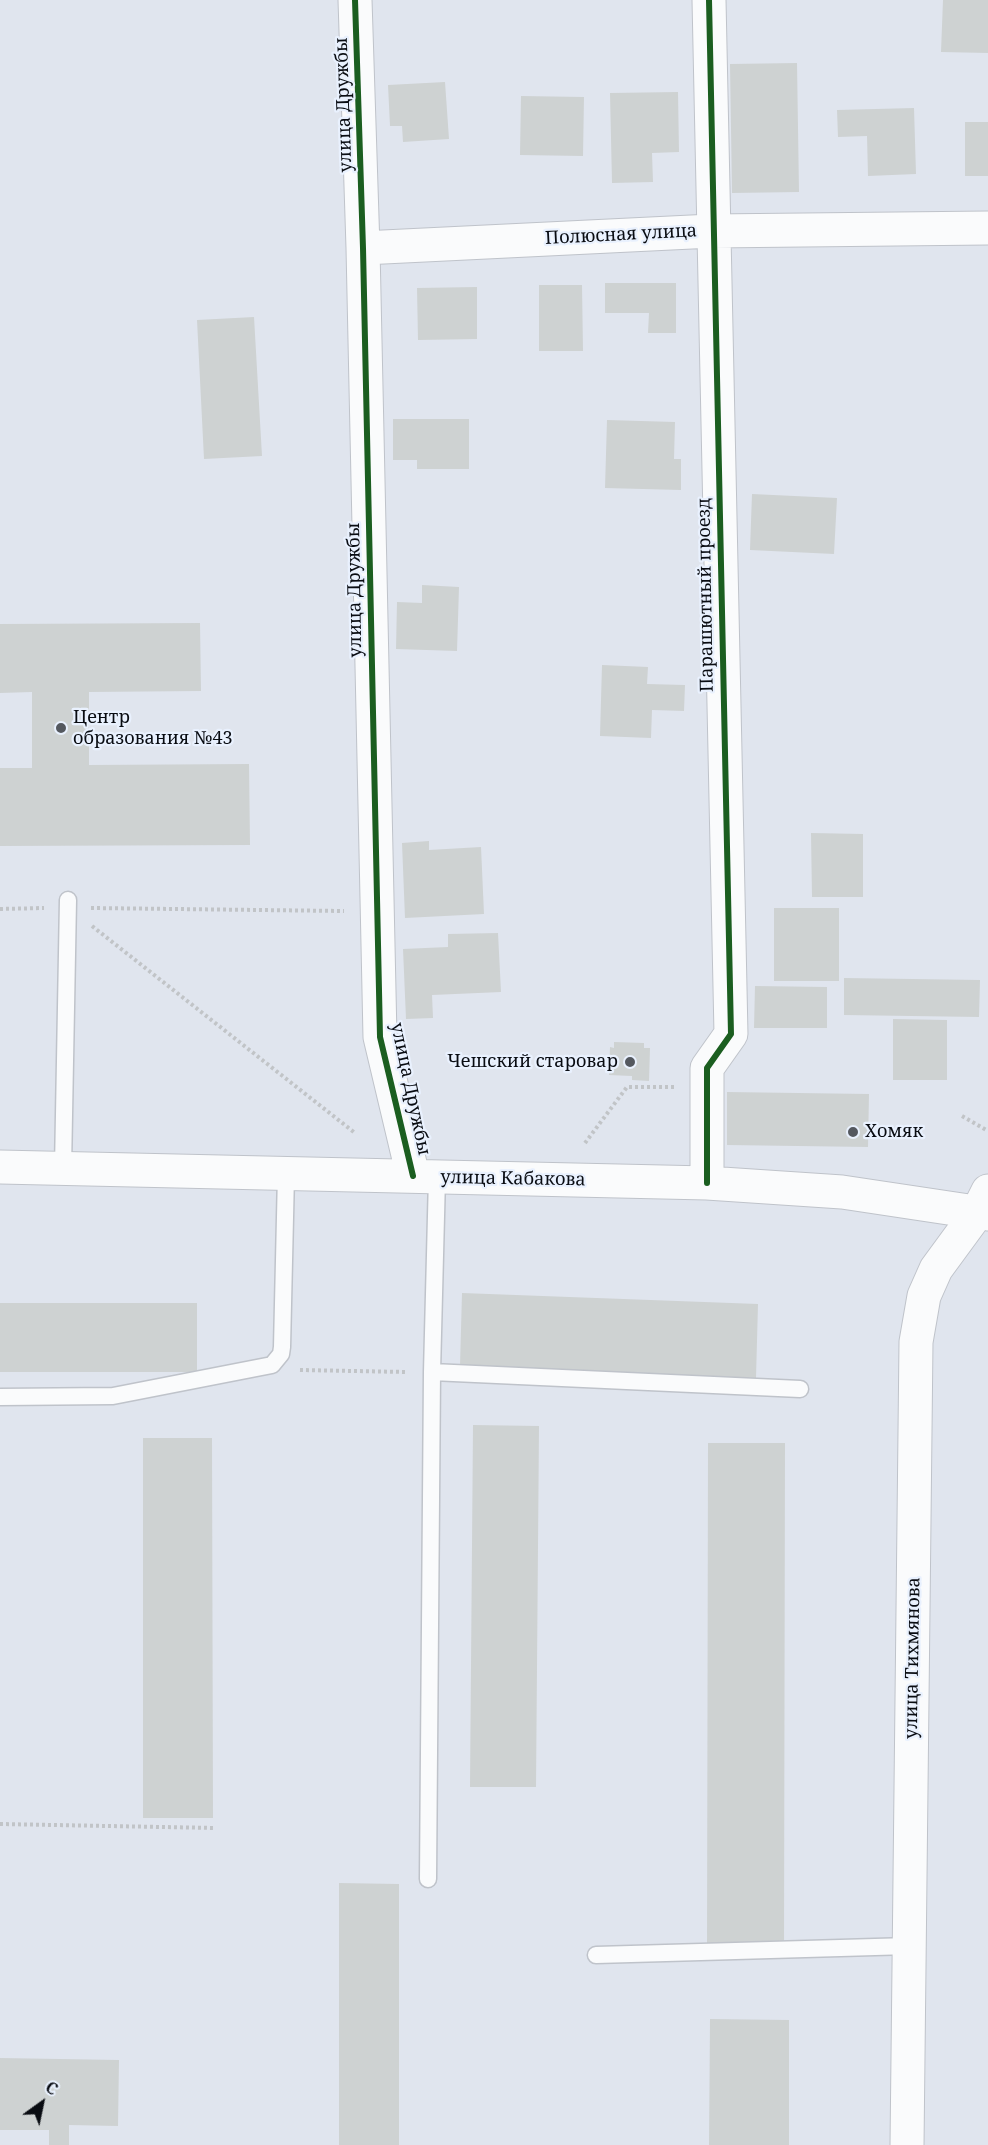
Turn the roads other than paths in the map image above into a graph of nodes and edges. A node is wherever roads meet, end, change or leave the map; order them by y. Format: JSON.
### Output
{"nodes":[{"id":1,"x":355,"y":0,"type":"edge"},
{"id":2,"x":708,"y":0,"type":"edge"},
{"id":3,"x":988,"y":228,"type":"edge"},
{"id":4,"x":712,"y":231,"type":"junction"},
{"id":5,"x":363,"y":248,"type":"junction"},
{"id":6,"x":68,"y":904,"type":"road end"},
{"id":7,"x":0,"y":1167,"type":"edge"},
{"id":8,"x":63,"y":1168,"type":"junction"},
{"id":9,"x":286,"y":1173,"type":"junction"},
{"id":10,"x":425,"y":1177,"type":"junction"},
{"id":11,"x":707,"y":1183,"type":"junction"},
{"id":12,"x":984,"y":1206,"type":"edge"},
{"id":13,"x":432,"y":1372,"type":"junction"},
{"id":14,"x":800,"y":1389,"type":"dead end"},
{"id":15,"x":0,"y":1396,"type":"edge"},
{"id":16,"x":428,"y":1879,"type":"dead end"},
{"id":17,"x":910,"y":1946,"type":"junction"},
{"id":18,"x":597,"y":1955,"type":"dead end"},
{"id":19,"x":907,"y":2145,"type":"edge"}],
"edges":[{"from":1,"to":5,"type":"street","name":"улица Дружбы"},
{"from":2,"to":4,"type":"street","name":"Парашютный проезд"},
{"from":3,"to":4,"type":"street","name":"Полюсная улица"},
{"from":4,"to":5,"type":"street","name":"Полюсная улица"},
{"from":4,"to":11,"type":"street","name":"Парашютный проезд"},
{"from":5,"to":10,"type":"street","name":"улица Дружбы"},
{"from":6,"to":8,"type":"lane"},
{"from":7,"to":8,"type":"street","name":"улица Кабакова"},
{"from":8,"to":9,"type":"street","name":"улица Кабакова"},
{"from":9,"to":10,"type":"street","name":"улица Кабакова"},
{"from":9,"to":15,"type":"lane"},
{"from":10,"to":11,"type":"street","name":"улица Кабакова"},
{"from":10,"to":13,"type":"lane"},
{"from":11,"to":12,"type":"street","name":"улица Кабакова"},
{"from":12,"to":17,"type":"street","name":"улица Тихмянова"},
{"from":13,"to":14,"type":"lane"},
{"from":13,"to":16,"type":"lane"},
{"from":17,"to":18,"type":"lane"},
{"from":17,"to":19,"type":"street","name":"улица Тихмянова"}]}
